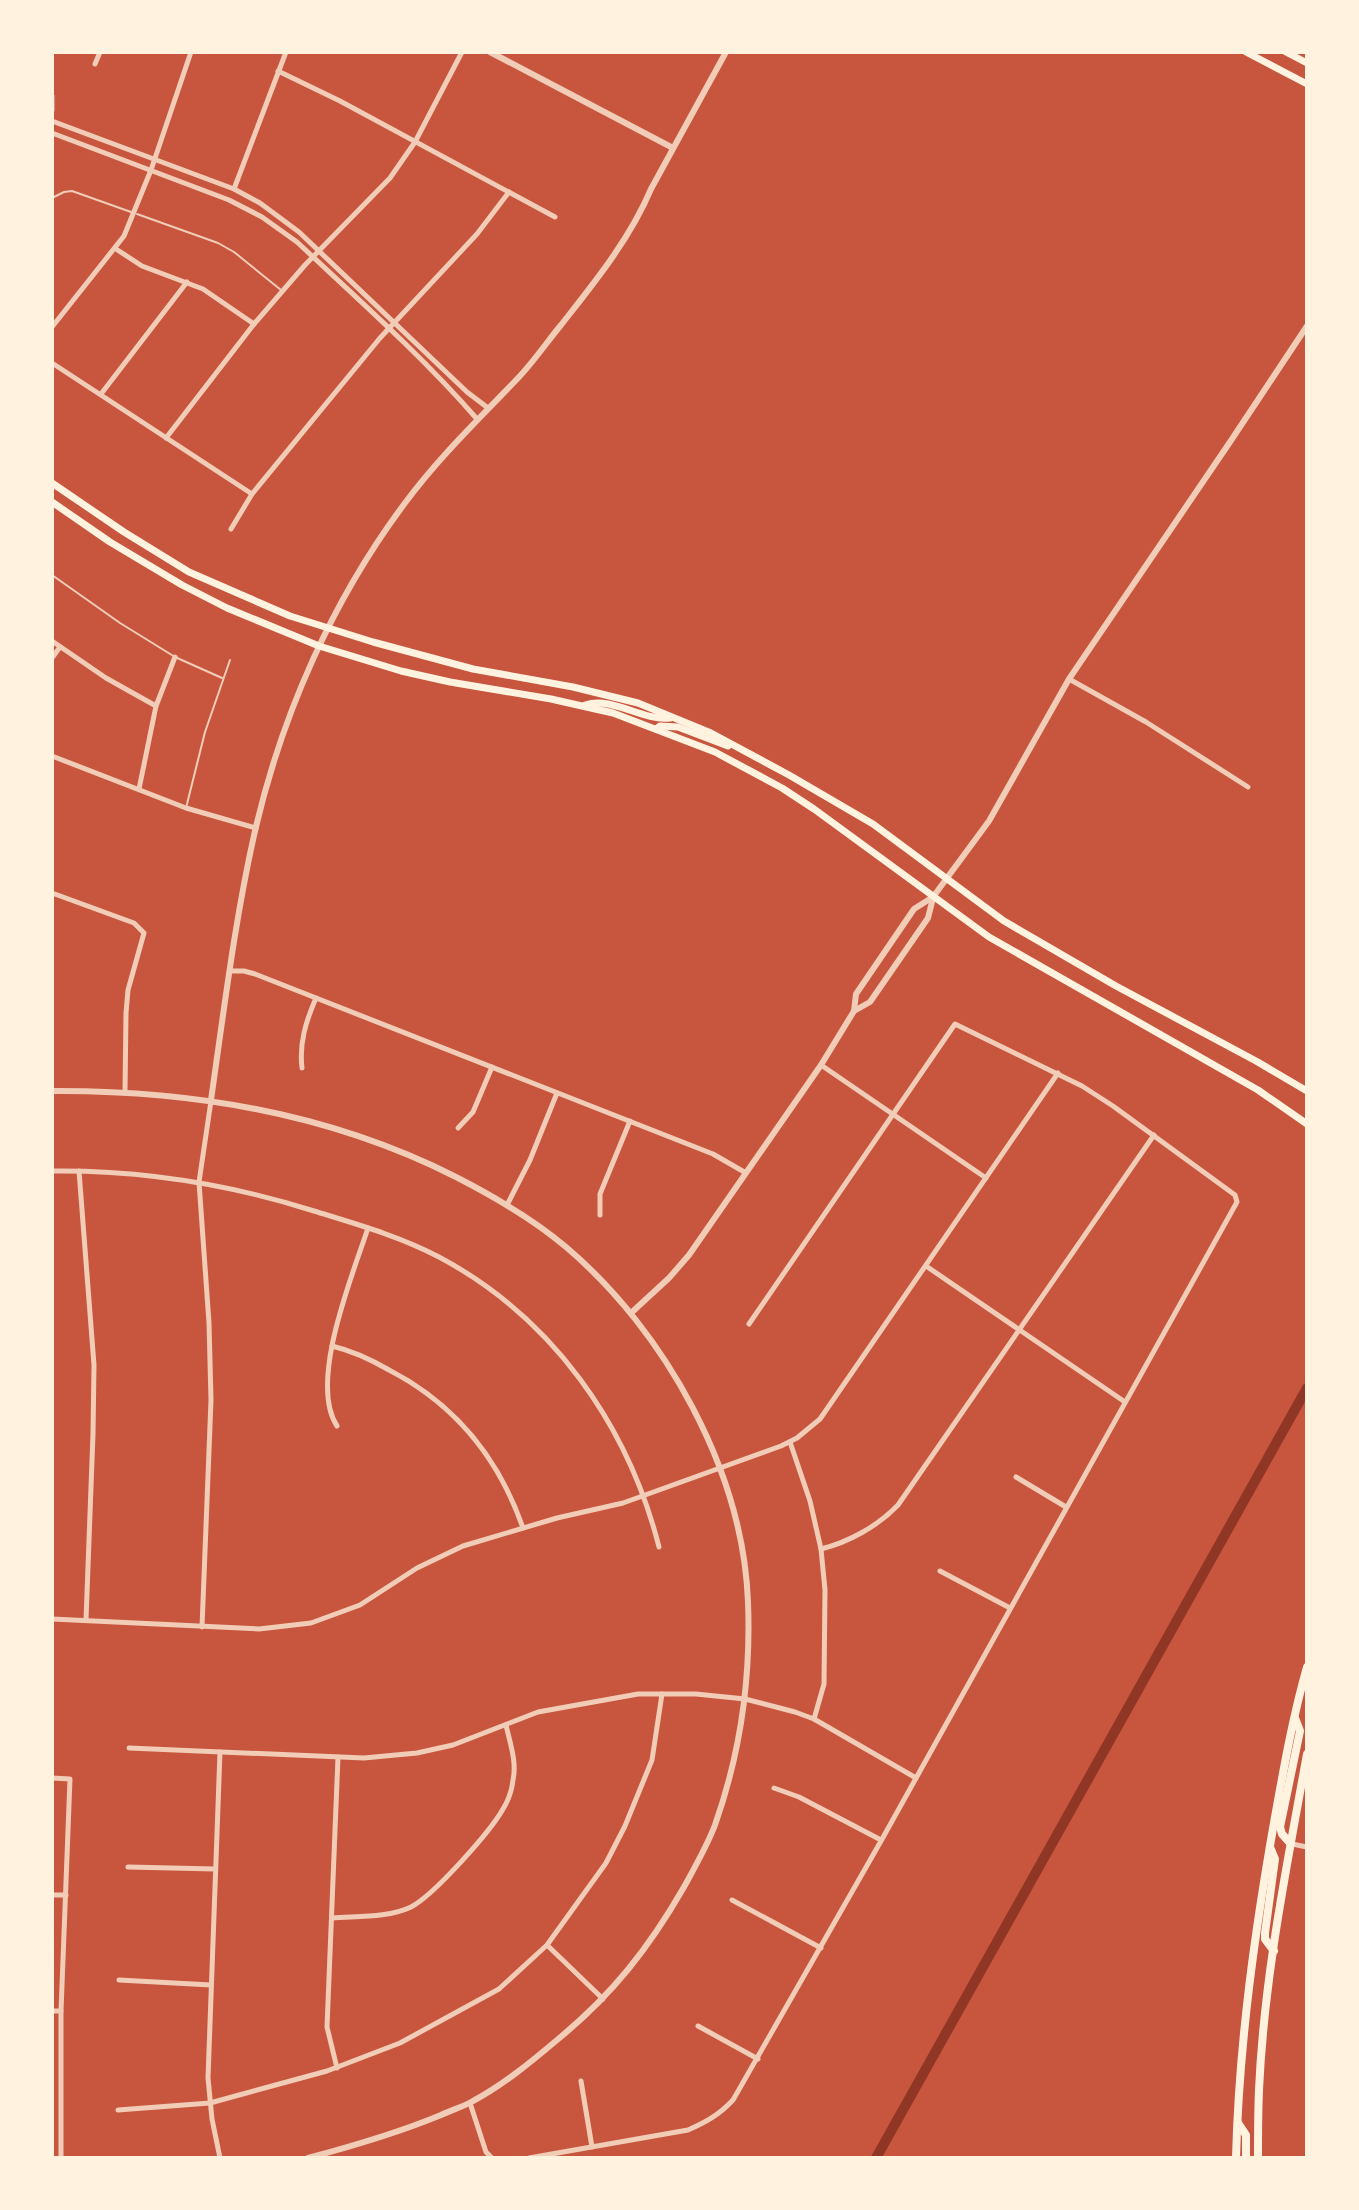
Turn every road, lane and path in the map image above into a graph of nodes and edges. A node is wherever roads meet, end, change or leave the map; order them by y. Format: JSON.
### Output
{"nodes":[{"id":1,"x":100,"y":52,"type":"edge"},
{"id":2,"x":191,"y":52,"type":"edge"},
{"id":3,"x":286,"y":52,"type":"edge"},
{"id":4,"x":462,"y":52,"type":"edge"},
{"id":5,"x":490,"y":52,"type":"edge"},
{"id":6,"x":726,"y":52,"type":"edge"},
{"id":7,"x":1246,"y":52,"type":"edge"},
{"id":8,"x":1286,"y":52,"type":"edge"},
{"id":9,"x":1307,"y":63,"type":"edge"},
{"id":10,"x":95,"y":64,"type":"dead end"},
{"id":11,"x":278,"y":71,"type":"junction"},
{"id":12,"x":1307,"y":84,"type":"edge"},
{"id":13,"x":52,"y":96,"type":"edge"},
{"id":14,"x":52,"y":110,"type":"edge"},
{"id":15,"x":52,"y":121,"type":"edge"},
{"id":16,"x":52,"y":133,"type":"edge"},
{"id":17,"x":415,"y":142,"type":"junction"},
{"id":18,"x":673,"y":148,"type":"junction"},
{"id":19,"x":154,"y":161,"type":"junction"},
{"id":20,"x":151,"y":170,"type":"junction"},
{"id":21,"x":234,"y":189,"type":"junction"},
{"id":22,"x":509,"y":192,"type":"junction"},
{"id":23,"x":52,"y":198,"type":"edge"},
{"id":24,"x":134,"y":213,"type":"junction"},
{"id":25,"x":555,"y":217,"type":"dead end"},
{"id":26,"x":116,"y":249,"type":"junction"},
{"id":27,"x":319,"y":250,"type":"junction"},
{"id":28,"x":313,"y":256,"type":"junction"},
{"id":29,"x":187,"y":282,"type":"junction"},
{"id":30,"x":282,"y":291,"type":"junction"},
{"id":31,"x":395,"y":323,"type":"junction"},
{"id":32,"x":254,"y":324,"type":"junction"},
{"id":33,"x":1307,"y":326,"type":"edge"},
{"id":34,"x":52,"y":327,"type":"edge"},
{"id":35,"x":389,"y":329,"type":"junction"},
{"id":36,"x":52,"y":363,"type":"edge"},
{"id":37,"x":101,"y":394,"type":"junction"},
{"id":38,"x":488,"y":408,"type":"junction"},
{"id":39,"x":477,"y":419,"type":"junction"},
{"id":40,"x":166,"y":438,"type":"junction"},
{"id":41,"x":52,"y":483,"type":"edge"},
{"id":42,"x":252,"y":494,"type":"junction"},
{"id":43,"x":52,"y":502,"type":"edge"},
{"id":44,"x":231,"y":529,"type":"dead end"},
{"id":45,"x":52,"y":575,"type":"edge"},
{"id":46,"x":328,"y":628,"type":"junction"},
{"id":47,"x":52,"y":641,"type":"edge"},
{"id":48,"x":319,"y":646,"type":"junction"},
{"id":49,"x":60,"y":647,"type":"junction"},
{"id":50,"x":175,"y":657,"type":"junction"},
{"id":51,"x":52,"y":658,"type":"edge"},
{"id":52,"x":230,"y":660,"type":"dead end"},
{"id":53,"x":222,"y":678,"type":"junction"},
{"id":54,"x":1069,"y":679,"type":"junction"},
{"id":55,"x":583,"y":705,"type":"junction"},
{"id":56,"x":156,"y":706,"type":"junction"},
{"id":57,"x":673,"y":717,"type":"junction"},
{"id":58,"x":656,"y":729,"type":"junction"},
{"id":59,"x":738,"y":748,"type":"junction"},
{"id":60,"x":52,"y":756,"type":"edge"},
{"id":61,"x":1248,"y":787,"type":"dead end"},
{"id":62,"x":139,"y":789,"type":"junction"},
{"id":63,"x":186,"y":808,"type":"junction"},
{"id":64,"x":256,"y":828,"type":"junction"},
{"id":65,"x":947,"y":879,"type":"junction"},
{"id":66,"x":52,"y":893,"type":"edge"},
{"id":67,"x":933,"y":897,"type":"junction"},
{"id":68,"x":230,"y":971,"type":"junction"},
{"id":69,"x":316,"y":998,"type":"junction"},
{"id":70,"x":854,"y":1011,"type":"junction"},
{"id":71,"x":821,"y":1065,"type":"junction"},
{"id":72,"x":492,"y":1067,"type":"junction"},
{"id":73,"x":302,"y":1068,"type":"dead end"},
{"id":74,"x":1058,"y":1073,"type":"junction"},
{"id":75,"x":52,"y":1091,"type":"edge"},
{"id":76,"x":1307,"y":1091,"type":"edge"},
{"id":77,"x":125,"y":1092,"type":"junction"},
{"id":78,"x":557,"y":1093,"type":"junction"},
{"id":79,"x":211,"y":1100,"type":"junction"},
{"id":80,"x":893,"y":1115,"type":"junction"},
{"id":81,"x":630,"y":1121,"type":"junction"},
{"id":82,"x":1307,"y":1124,"type":"edge"},
{"id":83,"x":458,"y":1128,"type":"dead end"},
{"id":84,"x":1154,"y":1135,"type":"junction"},
{"id":85,"x":52,"y":1171,"type":"edge"},
{"id":86,"x":79,"y":1171,"type":"junction"},
{"id":87,"x":746,"y":1173,"type":"junction"},
{"id":88,"x":986,"y":1178,"type":"junction"},
{"id":89,"x":199,"y":1182,"type":"junction"},
{"id":90,"x":507,"y":1205,"type":"junction"},
{"id":91,"x":600,"y":1215,"type":"dead end"},
{"id":92,"x":368,"y":1228,"type":"junction"},
{"id":93,"x":926,"y":1266,"type":"junction"},
{"id":94,"x":631,"y":1313,"type":"junction"},
{"id":95,"x":749,"y":1324,"type":"dead end"},
{"id":96,"x":1019,"y":1330,"type":"junction"},
{"id":97,"x":332,"y":1346,"type":"junction"},
{"id":98,"x":1125,"y":1402,"type":"junction"},
{"id":99,"x":337,"y":1426,"type":"dead end"},
{"id":100,"x":790,"y":1442,"type":"junction"},
{"id":101,"x":719,"y":1468,"type":"junction"},
{"id":102,"x":1016,"y":1477,"type":"dead end"},
{"id":103,"x":644,"y":1495,"type":"junction"},
{"id":104,"x":1067,"y":1507,"type":"junction"},
{"id":105,"x":523,"y":1528,"type":"junction"},
{"id":106,"x":659,"y":1547,"type":"dead end"},
{"id":107,"x":821,"y":1549,"type":"junction"},
{"id":108,"x":940,"y":1571,"type":"dead end"},
{"id":109,"x":1010,"y":1608,"type":"junction"},
{"id":110,"x":52,"y":1619,"type":"edge"},
{"id":111,"x":86,"y":1620,"type":"junction"},
{"id":112,"x":202,"y":1627,"type":"junction"},
{"id":113,"x":1307,"y":1667,"type":"edge"},
{"id":114,"x":662,"y":1694,"type":"junction"},
{"id":115,"x":745,"y":1699,"type":"junction"},
{"id":116,"x":1295,"y":1717,"type":"junction"},
{"id":117,"x":814,"y":1719,"type":"junction"},
{"id":118,"x":506,"y":1725,"type":"junction"},
{"id":119,"x":129,"y":1748,"type":"dead end"},
{"id":120,"x":220,"y":1752,"type":"junction"},
{"id":121,"x":1307,"y":1754,"type":"edge"},
{"id":122,"x":338,"y":1757,"type":"junction"},
{"id":123,"x":52,"y":1778,"type":"edge"},
{"id":124,"x":916,"y":1778,"type":"junction"},
{"id":125,"x":774,"y":1788,"type":"dead end"},
{"id":126,"x":881,"y":1841,"type":"junction"},
{"id":127,"x":1291,"y":1844,"type":"junction"},
{"id":128,"x":1270,"y":1847,"type":"junction"},
{"id":129,"x":1307,"y":1847,"type":"edge"},
{"id":130,"x":128,"y":1867,"type":"dead end"},
{"id":131,"x":215,"y":1869,"type":"junction"},
{"id":132,"x":52,"y":1895,"type":"edge"},
{"id":133,"x":66,"y":1895,"type":"junction"},
{"id":134,"x":732,"y":1900,"type":"dead end"},
{"id":135,"x":332,"y":1918,"type":"junction"},
{"id":136,"x":547,"y":1945,"type":"junction"},
{"id":137,"x":821,"y":1948,"type":"junction"},
{"id":138,"x":1274,"y":1951,"type":"junction"},
{"id":139,"x":119,"y":1980,"type":"dead end"},
{"id":140,"x":211,"y":1985,"type":"junction"},
{"id":141,"x":603,"y":1999,"type":"junction"},
{"id":142,"x":52,"y":2011,"type":"edge"},
{"id":143,"x":61,"y":2011,"type":"junction"},
{"id":144,"x":698,"y":2026,"type":"dead end"},
{"id":145,"x":758,"y":2059,"type":"junction"},
{"id":146,"x":337,"y":2068,"type":"junction"},
{"id":147,"x":581,"y":2081,"type":"dead end"},
{"id":148,"x":210,"y":2103,"type":"junction"},
{"id":149,"x":470,"y":2103,"type":"junction"},
{"id":150,"x":118,"y":2110,"type":"dead end"},
{"id":151,"x":1237,"y":2122,"type":"junction"},
{"id":152,"x":52,"y":2130,"type":"edge"},
{"id":153,"x":60,"y":2130,"type":"junction"},
{"id":154,"x":592,"y":2147,"type":"junction"},
{"id":155,"x":61,"y":2158,"type":"edge"},
{"id":156,"x":220,"y":2158,"type":"edge"},
{"id":157,"x":308,"y":2158,"type":"edge"},
{"id":158,"x":492,"y":2158,"type":"edge"},
{"id":159,"x":529,"y":2158,"type":"edge"},
{"id":160,"x":1236,"y":2158,"type":"edge"},
{"id":161,"x":1246,"y":2158,"type":"edge"},
{"id":162,"x":1258,"y":2158,"type":"edge"}],
"edges":[{"from":1,"to":10,"type":"street"},
{"from":2,"to":19,"type":"street"},
{"from":3,"to":11,"type":"street"},
{"from":4,"to":17,"type":"street"},
{"from":5,"to":18,"type":"street"},
{"from":6,"to":18,"type":"street"},
{"from":7,"to":12,"type":"main road"},
{"from":8,"to":9,"type":"main road"},
{"from":11,"to":17,"type":"street"},
{"from":11,"to":21,"type":"street"},
{"from":13,"to":14,"type":"street"},
{"from":15,"to":19,"type":"street"},
{"from":16,"to":20,"type":"street"},
{"from":17,"to":22,"type":"street"},
{"from":17,"to":27,"type":"street"},
{"from":18,"to":38,"type":"street"},
{"from":19,"to":20,"type":"street"},
{"from":19,"to":21,"type":"street"},
{"from":20,"to":24,"type":"street"},
{"from":20,"to":28,"type":"street"},
{"from":21,"to":27,"type":"street"},
{"from":22,"to":25,"type":"street"},
{"from":22,"to":31,"type":"street"},
{"from":23,"to":24,"type":"lane"},
{"from":24,"to":26,"type":"street"},
{"from":24,"to":30,"type":"lane"},
{"from":26,"to":29,"type":"street"},
{"from":26,"to":34,"type":"street"},
{"from":27,"to":28,"type":"street"},
{"from":27,"to":31,"type":"street"},
{"from":28,"to":30,"type":"street"},
{"from":28,"to":35,"type":"street"},
{"from":29,"to":32,"type":"street"},
{"from":29,"to":37,"type":"street"},
{"from":30,"to":32,"type":"street"},
{"from":31,"to":35,"type":"street"},
{"from":31,"to":38,"type":"street"},
{"from":32,"to":40,"type":"street"},
{"from":33,"to":54,"type":"street"},
{"from":35,"to":39,"type":"street"},
{"from":35,"to":42,"type":"street"},
{"from":36,"to":37,"type":"street"},
{"from":37,"to":40,"type":"street"},
{"from":38,"to":39,"type":"street"},
{"from":39,"to":46,"type":"street"},
{"from":40,"to":42,"type":"street"},
{"from":41,"to":46,"type":"main road"},
{"from":42,"to":44,"type":"street"},
{"from":43,"to":48,"type":"main road"},
{"from":45,"to":50,"type":"lane"},
{"from":46,"to":48,"type":"street"},
{"from":46,"to":57,"type":"main road"},
{"from":47,"to":49,"type":"street"},
{"from":48,"to":55,"type":"main road"},
{"from":48,"to":64,"type":"street"},
{"from":49,"to":51,"type":"street"},
{"from":49,"to":56,"type":"street"},
{"from":50,"to":53,"type":"lane"},
{"from":50,"to":56,"type":"street"},
{"from":52,"to":53,"type":"lane"},
{"from":53,"to":63,"type":"lane"},
{"from":54,"to":61,"type":"street"},
{"from":54,"to":65,"type":"street"},
{"from":55,"to":57,"type":"main road"},
{"from":55,"to":58,"type":"main road"},
{"from":56,"to":62,"type":"street"},
{"from":57,"to":59,"type":"main road"},
{"from":58,"to":59,"type":"main road"},
{"from":58,"to":67,"type":"main road"},
{"from":59,"to":65,"type":"main road"},
{"from":60,"to":62,"type":"street"},
{"from":62,"to":63,"type":"street"},
{"from":63,"to":64,"type":"street"},
{"from":64,"to":68,"type":"street"},
{"from":65,"to":67,"type":"street"},
{"from":65,"to":76,"type":"main road"},
{"from":66,"to":77,"type":"street"},
{"from":67,"to":70,"type":"street"},
{"from":67,"to":70,"type":"street"},
{"from":67,"to":82,"type":"main road"},
{"from":68,"to":69,"type":"street"},
{"from":68,"to":79,"type":"street"},
{"from":69,"to":72,"type":"street"},
{"from":69,"to":73,"type":"street"},
{"from":70,"to":71,"type":"street"},
{"from":71,"to":80,"type":"street"},
{"from":71,"to":87,"type":"street"},
{"from":72,"to":78,"type":"street"},
{"from":72,"to":83,"type":"street"},
{"from":74,"to":80,"type":"street"},
{"from":74,"to":84,"type":"street"},
{"from":74,"to":88,"type":"street"},
{"from":75,"to":77,"type":"street"},
{"from":77,"to":79,"type":"street"},
{"from":78,"to":81,"type":"street"},
{"from":78,"to":90,"type":"street"},
{"from":79,"to":89,"type":"street"},
{"from":79,"to":90,"type":"street"},
{"from":80,"to":88,"type":"street"},
{"from":80,"to":95,"type":"street"},
{"from":81,"to":87,"type":"street"},
{"from":81,"to":91,"type":"street"},
{"from":84,"to":96,"type":"street"},
{"from":84,"to":98,"type":"street"},
{"from":85,"to":86,"type":"street"},
{"from":86,"to":89,"type":"street"},
{"from":86,"to":111,"type":"street"},
{"from":87,"to":94,"type":"street"},
{"from":88,"to":93,"type":"street"},
{"from":89,"to":92,"type":"street"},
{"from":89,"to":112,"type":"street"},
{"from":90,"to":94,"type":"street"},
{"from":92,"to":97,"type":"street"},
{"from":92,"to":103,"type":"street"},
{"from":93,"to":96,"type":"street"},
{"from":93,"to":100,"type":"street"},
{"from":94,"to":101,"type":"street"},
{"from":96,"to":98,"type":"street"},
{"from":96,"to":107,"type":"street"},
{"from":97,"to":99,"type":"street"},
{"from":97,"to":105,"type":"street"},
{"from":98,"to":104,"type":"street"},
{"from":100,"to":101,"type":"street"},
{"from":100,"to":107,"type":"street"},
{"from":101,"to":103,"type":"street"},
{"from":101,"to":115,"type":"street"},
{"from":102,"to":104,"type":"street"},
{"from":103,"to":105,"type":"street"},
{"from":103,"to":106,"type":"street"},
{"from":104,"to":109,"type":"street"},
{"from":105,"to":112,"type":"street"},
{"from":107,"to":117,"type":"street"},
{"from":108,"to":109,"type":"street"},
{"from":109,"to":124,"type":"street"},
{"from":110,"to":111,"type":"street"},
{"from":111,"to":112,"type":"street"},
{"from":113,"to":116,"type":"main road"},
{"from":114,"to":115,"type":"street"},
{"from":114,"to":118,"type":"street"},
{"from":114,"to":136,"type":"street"},
{"from":115,"to":117,"type":"street"},
{"from":115,"to":141,"type":"street"},
{"from":116,"to":127,"type":"main road"},
{"from":116,"to":128,"type":"main road"},
{"from":117,"to":124,"type":"street"},
{"from":118,"to":122,"type":"street"},
{"from":118,"to":135,"type":"street"},
{"from":119,"to":120,"type":"street"},
{"from":120,"to":122,"type":"street"},
{"from":120,"to":131,"type":"street"},
{"from":121,"to":127,"type":"main road"},
{"from":122,"to":135,"type":"street"},
{"from":123,"to":133,"type":"street"},
{"from":124,"to":126,"type":"street"},
{"from":125,"to":126,"type":"street"},
{"from":126,"to":137,"type":"street"},
{"from":127,"to":129,"type":"street"},
{"from":127,"to":138,"type":"main road"},
{"from":128,"to":138,"type":"main road"},
{"from":128,"to":151,"type":"main road"},
{"from":130,"to":131,"type":"street"},
{"from":131,"to":140,"type":"street"},
{"from":132,"to":133,"type":"street"},
{"from":133,"to":143,"type":"street"},
{"from":134,"to":137,"type":"street"},
{"from":135,"to":146,"type":"street"},
{"from":136,"to":141,"type":"street"},
{"from":136,"to":146,"type":"street"},
{"from":137,"to":145,"type":"street"},
{"from":138,"to":162,"type":"main road"},
{"from":139,"to":140,"type":"street"},
{"from":140,"to":148,"type":"street"},
{"from":141,"to":149,"type":"street"},
{"from":142,"to":143,"type":"street"},
{"from":143,"to":153,"type":"street"},
{"from":144,"to":145,"type":"street"},
{"from":145,"to":154,"type":"street"},
{"from":146,"to":148,"type":"street"},
{"from":147,"to":154,"type":"street"},
{"from":148,"to":150,"type":"street"},
{"from":148,"to":156,"type":"street"},
{"from":149,"to":157,"type":"street"},
{"from":149,"to":158,"type":"street"},
{"from":151,"to":160,"type":"main road"},
{"from":151,"to":161,"type":"main road"},
{"from":152,"to":153,"type":"street"},
{"from":153,"to":155,"type":"street"},
{"from":154,"to":159,"type":"street"}]}
